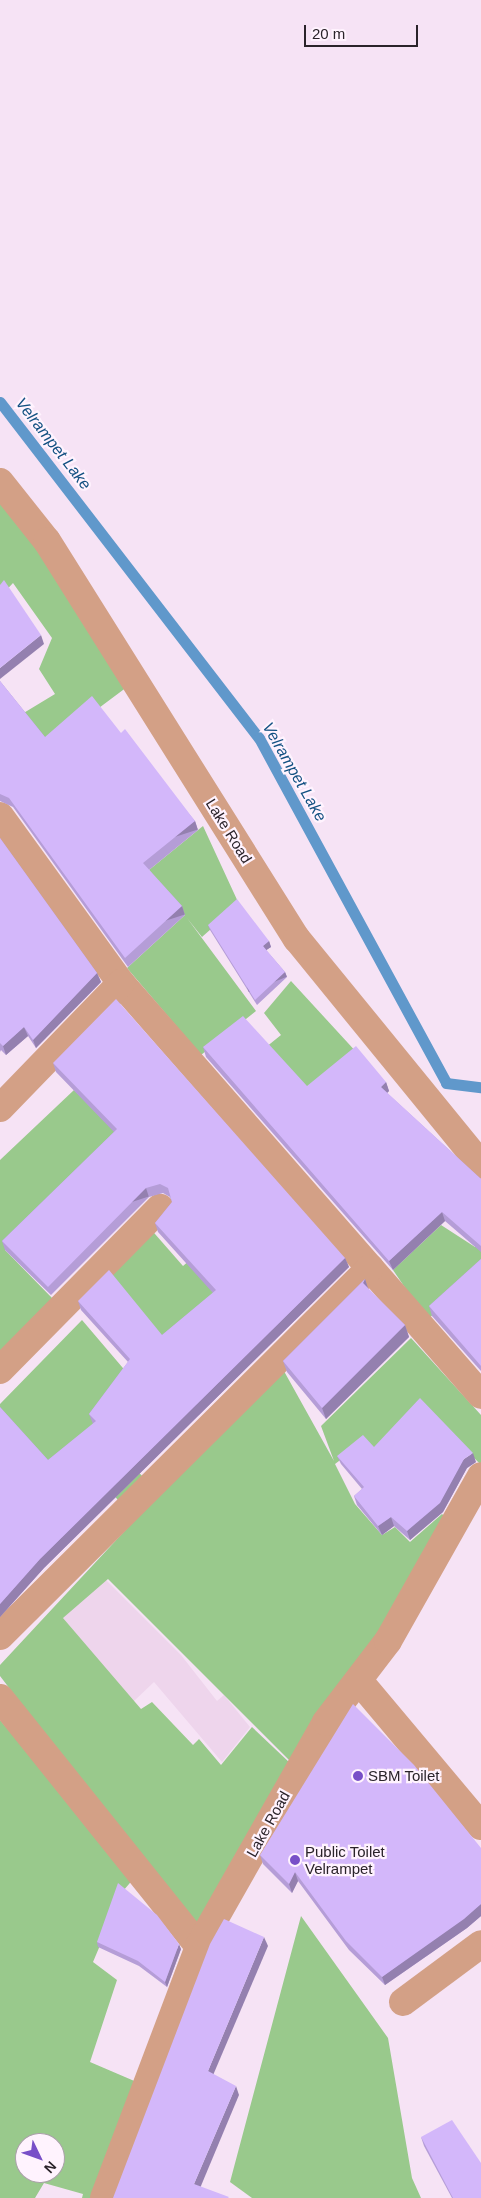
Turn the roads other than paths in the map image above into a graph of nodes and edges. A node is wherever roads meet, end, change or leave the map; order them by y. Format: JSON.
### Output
{"nodes":[{"id":1,"x":0,"y":482,"type":"edge"},
{"id":2,"x":0,"y":816,"type":"edge"},
{"id":3,"x":121,"y":983,"type":"junction"},
{"id":4,"x":0,"y":1108,"type":"edge"},
{"id":5,"x":481,"y":1165,"type":"edge"},
{"id":6,"x":160,"y":1208,"type":"dead end"},
{"id":7,"x":370,"y":1268,"type":"junction"},
{"id":8,"x":0,"y":1370,"type":"edge"},
{"id":9,"x":481,"y":1395,"type":"edge"},
{"id":10,"x":481,"y":1476,"type":"edge"},
{"id":11,"x":0,"y":1636,"type":"edge"},
{"id":12,"x":360,"y":1682,"type":"junction"},
{"id":13,"x":0,"y":1698,"type":"edge"},
{"id":14,"x":481,"y":1826,"type":"edge"},
{"id":15,"x":481,"y":1944,"type":"edge"},
{"id":16,"x":199,"y":1946,"type":"junction"},
{"id":17,"x":403,"y":2002,"type":"dead end"},
{"id":18,"x":104,"y":2198,"type":"edge"}],
"edges":[{"from":1,"to":5,"type":"street","name":"Lake Road"},
{"from":2,"to":3,"type":"street"},
{"from":3,"to":4,"type":"street"},
{"from":3,"to":7,"type":"street"},
{"from":6,"to":8,"type":"street"},
{"from":7,"to":9,"type":"street"},
{"from":7,"to":11,"type":"street"},
{"from":10,"to":12,"type":"street","name":"Lake Road"},
{"from":12,"to":14,"type":"street"},
{"from":12,"to":16,"type":"street","name":"Lake Road"},
{"from":13,"to":16,"type":"street"},
{"from":15,"to":17,"type":"street"},
{"from":16,"to":18,"type":"street","name":"Lake Road"}]}
